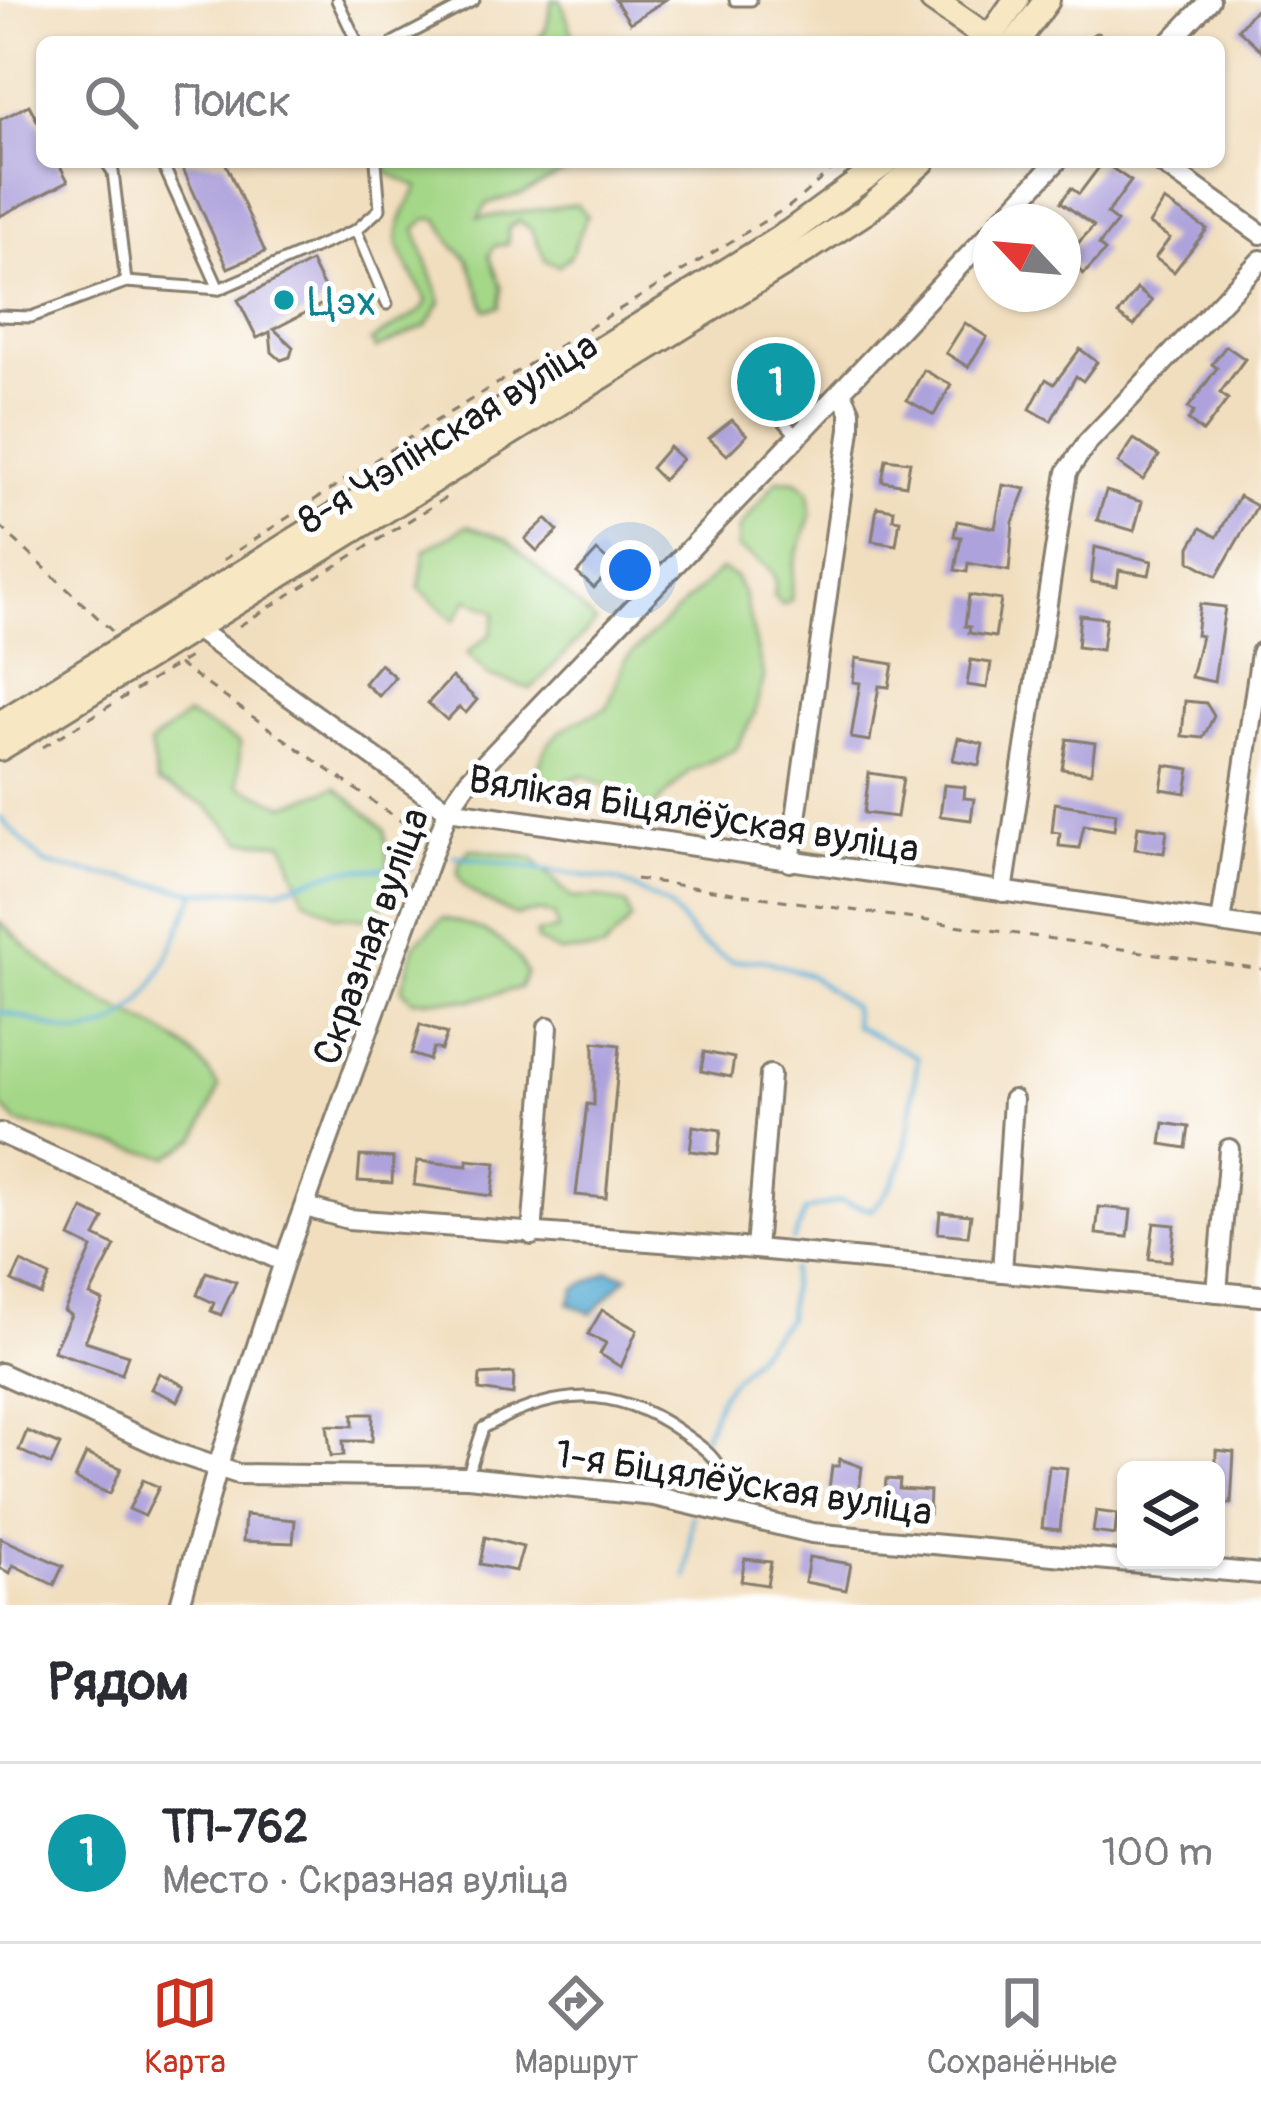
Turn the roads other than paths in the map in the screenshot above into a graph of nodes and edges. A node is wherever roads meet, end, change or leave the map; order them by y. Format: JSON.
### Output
{"nodes":[{"id":1,"x":337,"y":0,"type":"edge"},
{"id":2,"x":474,"y":0,"type":"edge"},
{"id":3,"x":735,"y":0,"type":"edge"},
{"id":4,"x":751,"y":0,"type":"edge"},
{"id":5,"x":933,"y":0,"type":"edge"},
{"id":6,"x":1016,"y":0,"type":"edge"},
{"id":7,"x":1047,"y":0,"type":"edge"},
{"id":8,"x":1210,"y":0,"type":"edge"},
{"id":9,"x":353,"y":36,"type":"edge"},
{"id":10,"x":405,"y":36,"type":"edge"},
{"id":11,"x":983,"y":36,"type":"edge"},
{"id":12,"x":993,"y":36,"type":"edge"},
{"id":13,"x":1020,"y":36,"type":"edge"},
{"id":14,"x":1176,"y":36,"type":"edge"},
{"id":15,"x":110,"y":168,"type":"edge"},
{"id":16,"x":164,"y":168,"type":"edge"},
{"id":17,"x":377,"y":168,"type":"edge"},
{"id":18,"x":878,"y":168,"type":"edge"},
{"id":19,"x":915,"y":168,"type":"edge"},
{"id":20,"x":1050,"y":168,"type":"edge"},
{"id":21,"x":1168,"y":168,"type":"edge"},
{"id":22,"x":1017,"y":204,"type":"edge"},
{"id":23,"x":356,"y":230,"type":"junction"},
{"id":24,"x":1261,"y":234,"type":"edge"},
{"id":25,"x":973,"y":251,"type":"edge"},
{"id":26,"x":1261,"y":260,"type":"edge"},
{"id":27,"x":126,"y":282,"type":"junction"},
{"id":28,"x":218,"y":289,"type":"junction"},
{"id":29,"x":387,"y":304,"type":"dead end"},
{"id":30,"x":0,"y":316,"type":"edge"},
{"id":31,"x":787,"y":361,"type":"dead end"},
{"id":32,"x":842,"y":391,"type":"junction"},
{"id":33,"x":757,"y":392,"type":"dead end"},
{"id":34,"x":776,"y":412,"type":"junction"},
{"id":35,"x":797,"y":436,"type":"junction"},
{"id":36,"x":186,"y":622,"type":"junction"},
{"id":37,"x":1261,"y":653,"type":"edge"},
{"id":38,"x":0,"y":724,"type":"edge"},
{"id":39,"x":0,"y":748,"type":"edge"},
{"id":40,"x":448,"y":810,"type":"junction"},
{"id":41,"x":790,"y":862,"type":"junction"},
{"id":42,"x":1003,"y":892,"type":"junction"},
{"id":43,"x":1221,"y":923,"type":"junction"},
{"id":44,"x":1261,"y":929,"type":"edge"},
{"id":45,"x":548,"y":1027,"type":"dead end"},
{"id":46,"x":770,"y":1075,"type":"dead end"},
{"id":47,"x":1013,"y":1100,"type":"dead end"},
{"id":48,"x":0,"y":1133,"type":"edge"},
{"id":49,"x":1229,"y":1149,"type":"dead end"},
{"id":50,"x":306,"y":1207,"type":"junction"},
{"id":51,"x":532,"y":1235,"type":"junction"},
{"id":52,"x":756,"y":1249,"type":"junction"},
{"id":53,"x":284,"y":1262,"type":"junction"},
{"id":54,"x":1002,"y":1272,"type":"junction"},
{"id":55,"x":1217,"y":1292,"type":"junction"},
{"id":56,"x":1261,"y":1296,"type":"edge"},
{"id":57,"x":0,"y":1373,"type":"edge"},
{"id":58,"x":218,"y":1466,"type":"junction"},
{"id":59,"x":467,"y":1477,"type":"junction"},
{"id":60,"x":725,"y":1513,"type":"junction"},
{"id":61,"x":1261,"y":1574,"type":"edge"},
{"id":62,"x":180,"y":1605,"type":"edge"}],
"edges":[{"from":1,"to":9,"type":"lane"},
{"from":2,"to":10,"type":"lane"},
{"from":3,"to":4,"type":"lane"},
{"from":5,"to":11,"type":"main road"},
{"from":6,"to":12,"type":"main road"},
{"from":7,"to":13,"type":"main road"},
{"from":8,"to":14,"type":"street"},
{"from":15,"to":27,"type":"lane"},
{"from":16,"to":28,"type":"lane"},
{"from":17,"to":23,"type":"lane"},
{"from":18,"to":36,"type":"main road","name":"8-я Чэпінская вуліца"},
{"from":19,"to":36,"type":"main road","name":"8-я Чэпінская вуліца"},
{"from":20,"to":22,"type":"street"},
{"from":21,"to":24,"type":"street"},
{"from":23,"to":28,"type":"lane"},
{"from":23,"to":29,"type":"lane"},
{"from":25,"to":32,"type":"street","name":"Скразная вуліца"},
{"from":26,"to":42,"type":"street"},
{"from":27,"to":28,"type":"lane"},
{"from":27,"to":30,"type":"lane"},
{"from":31,"to":34,"type":"lane"},
{"from":32,"to":35,"type":"street","name":"Скразная вуліца"},
{"from":32,"to":41,"type":"street"},
{"from":33,"to":34,"type":"lane"},
{"from":34,"to":35,"type":"lane"},
{"from":35,"to":40,"type":"street","name":"Скразная вуліца"},
{"from":36,"to":38,"type":"main road","name":"8-я Чэпінская вуліца"},
{"from":36,"to":39,"type":"main road","name":"8-я Чэпінская вуліца"},
{"from":36,"to":40,"type":"street","name":"Вялікая Біцялёўская вуліца"},
{"from":37,"to":43,"type":"street"},
{"from":40,"to":41,"type":"street","name":"Вялікая Біцялёўская вуліца"},
{"from":40,"to":50,"type":"street","name":"Скразная вуліца"},
{"from":41,"to":42,"type":"street","name":"Вялікая Біцялёўская вуліца"},
{"from":42,"to":43,"type":"street","name":"Вялікая Біцялёўская вуліца"},
{"from":43,"to":44,"type":"street","name":"Вялікая Біцялёўская вуліца"},
{"from":45,"to":51,"type":"street"},
{"from":46,"to":52,"type":"street"},
{"from":47,"to":54,"type":"street"},
{"from":48,"to":53,"type":"street"},
{"from":49,"to":55,"type":"street"},
{"from":50,"to":51,"type":"street"},
{"from":50,"to":53,"type":"street","name":"Скразная вуліца"},
{"from":51,"to":52,"type":"street"},
{"from":52,"to":54,"type":"street"},
{"from":53,"to":58,"type":"street","name":"Скразная вуліца"},
{"from":54,"to":55,"type":"street"},
{"from":55,"to":56,"type":"street"},
{"from":57,"to":58,"type":"street","name":"1-я Біцялёўская вуліца"},
{"from":58,"to":59,"type":"street","name":"1-я Біцялёўская вуліца"},
{"from":58,"to":62,"type":"street","name":"Скразная вуліца"},
{"from":59,"to":60,"type":"street","name":"1-я Біцялёўская вуліца"},
{"from":59,"to":60,"type":"lane"},
{"from":60,"to":61,"type":"street","name":"1-я Біцялёўская вуліца"}]}
